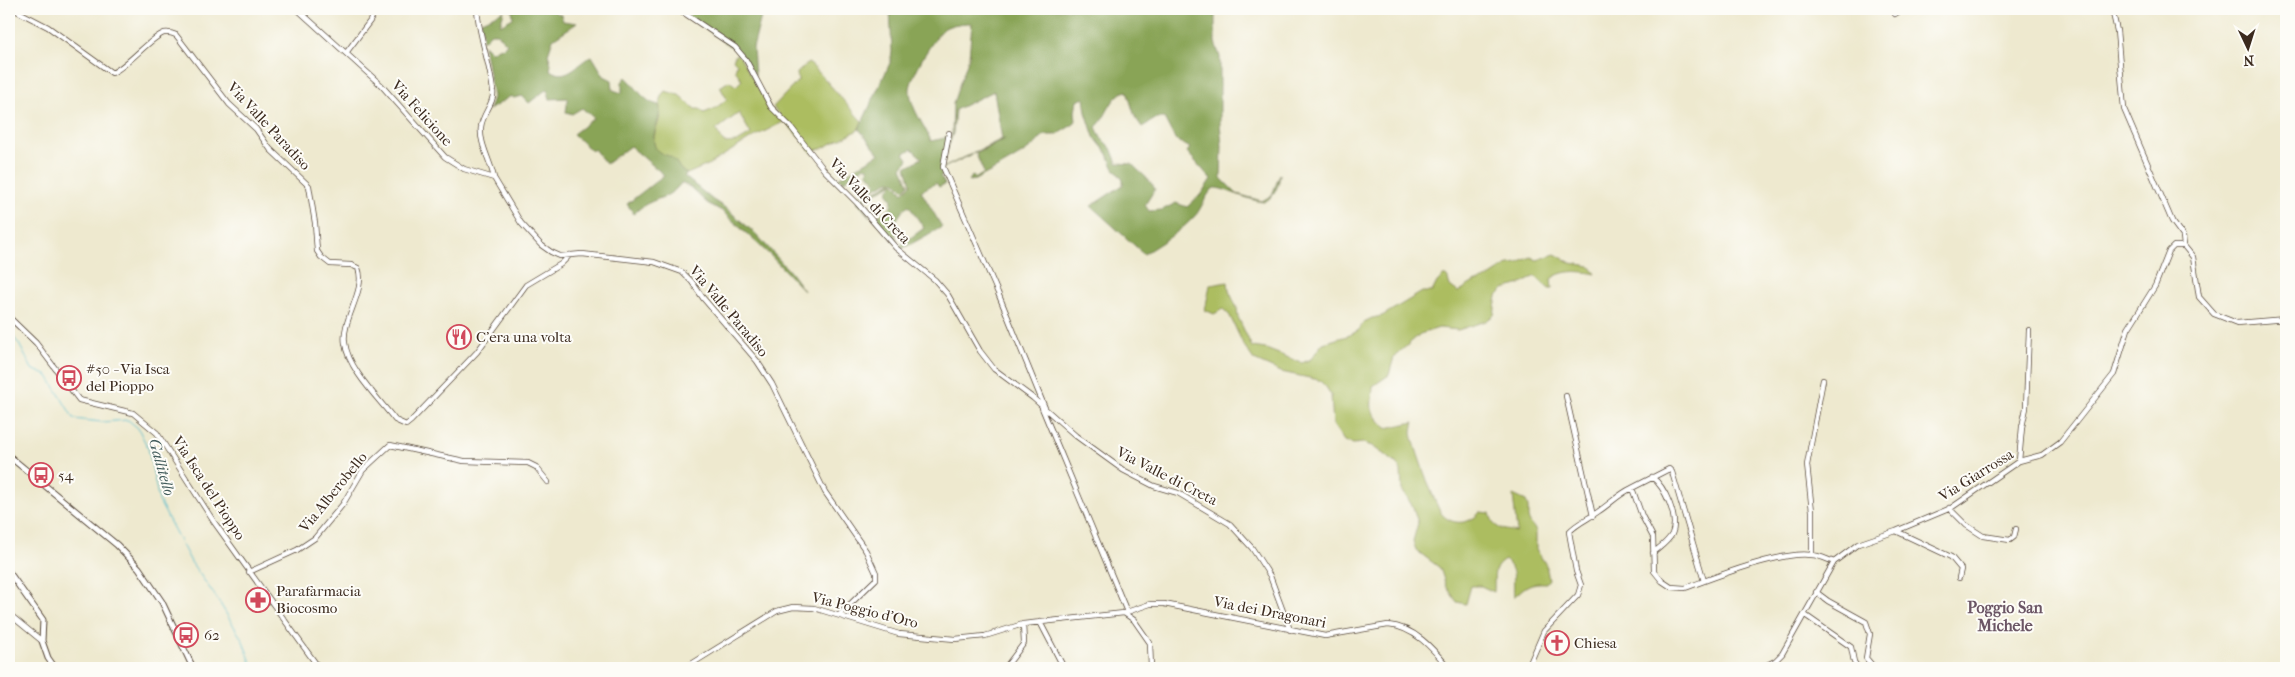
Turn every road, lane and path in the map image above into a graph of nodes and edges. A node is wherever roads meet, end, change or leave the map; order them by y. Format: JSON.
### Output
{"nodes":[{"id":1,"x":13,"y":9,"type":"edge"},
{"id":2,"x":298,"y":9,"type":"edge"},
{"id":3,"x":376,"y":9,"type":"edge"},
{"id":4,"x":477,"y":9,"type":"edge"},
{"id":5,"x":678,"y":9,"type":"edge"},
{"id":6,"x":1904,"y":9,"type":"edge"},
{"id":7,"x":2112,"y":9,"type":"edge"},
{"id":8,"x":1895,"y":14,"type":"dead end"},
{"id":9,"x":346,"y":52,"type":"junction"},
{"id":10,"x":949,"y":133,"type":"dead end"},
{"id":11,"x":494,"y":178,"type":"junction"},
{"id":12,"x":2184,"y":246,"type":"junction"},
{"id":13,"x":570,"y":255,"type":"junction"},
{"id":14,"x":9,"y":317,"type":"edge"},
{"id":15,"x":2286,"y":319,"type":"edge"},
{"id":16,"x":2029,"y":330,"type":"dead end"},
{"id":17,"x":1823,"y":380,"type":"dead end"},
{"id":18,"x":1566,"y":396,"type":"dead end"},
{"id":19,"x":1041,"y":406,"type":"junction"},
{"id":20,"x":1046,"y":410,"type":"junction"},
{"id":21,"x":9,"y":456,"type":"edge"},
{"id":22,"x":2019,"y":461,"type":"junction"},
{"id":23,"x":1652,"y":478,"type":"junction"},
{"id":24,"x":548,"y":482,"type":"dead end"},
{"id":25,"x":1632,"y":488,"type":"junction"},
{"id":26,"x":1949,"y":508,"type":"junction"},
{"id":27,"x":1593,"y":516,"type":"junction"},
{"id":28,"x":2016,"y":530,"type":"dead end"},
{"id":29,"x":1896,"y":531,"type":"junction"},
{"id":30,"x":1653,"y":553,"type":"junction"},
{"id":31,"x":1812,"y":554,"type":"junction"},
{"id":32,"x":1834,"y":562,"type":"junction"},
{"id":33,"x":250,"y":572,"type":"junction"},
{"id":34,"x":10,"y":574,"type":"edge"},
{"id":35,"x":1959,"y":578,"type":"dead end"},
{"id":36,"x":1704,"y":581,"type":"junction"},
{"id":37,"x":1816,"y":592,"type":"junction"},
{"id":38,"x":1127,"y":612,"type":"junction"},
{"id":39,"x":9,"y":614,"type":"edge"},
{"id":40,"x":838,"y":615,"type":"junction"},
{"id":41,"x":1805,"y":615,"type":"junction"},
{"id":42,"x":1040,"y":622,"type":"junction"},
{"id":43,"x":1023,"y":624,"type":"junction"},
{"id":44,"x":1290,"y":630,"type":"junction"},
{"id":45,"x":42,"y":640,"type":"junction"},
{"id":46,"x":1871,"y":664,"type":"dead end"},
{"id":47,"x":55,"y":668,"type":"edge"},
{"id":48,"x":193,"y":668,"type":"edge"},
{"id":49,"x":319,"y":668,"type":"edge"},
{"id":50,"x":685,"y":668,"type":"edge"},
{"id":51,"x":1005,"y":668,"type":"edge"},
{"id":52,"x":1064,"y":668,"type":"edge"},
{"id":53,"x":1151,"y":668,"type":"edge"},
{"id":54,"x":1449,"y":668,"type":"edge"},
{"id":55,"x":1528,"y":668,"type":"edge"},
{"id":56,"x":1761,"y":668,"type":"edge"},
{"id":57,"x":1858,"y":668,"type":"edge"}],
"edges":[{"from":1,"to":13,"type":"street","name":"Via Valle Paradiso"},
{"from":2,"to":9,"type":"street","name":"Via Felicione"},
{"from":3,"to":9,"type":"street"},
{"from":4,"to":11,"type":"street"},
{"from":5,"to":19,"type":"street","name":"Via Valle di Creta"},
{"from":6,"to":8,"type":"street"},
{"from":7,"to":12,"type":"street"},
{"from":9,"to":11,"type":"street","name":"Via Felicione"},
{"from":10,"to":20,"type":"street","name":"Via Valle di Creta"},
{"from":11,"to":13,"type":"street"},
{"from":12,"to":15,"type":"street"},
{"from":12,"to":22,"type":"street","name":"Via Giarrossa"},
{"from":13,"to":40,"type":"street","name":"Via Valle Paradiso"},
{"from":14,"to":33,"type":"street","name":"Via Isca del Pioppo"},
{"from":16,"to":22,"type":"street"},
{"from":17,"to":31,"type":"street"},
{"from":18,"to":27,"type":"street"},
{"from":19,"to":20,"type":"street","name":"Via Valle di Creta"},
{"from":19,"to":38,"type":"street"},
{"from":20,"to":44,"type":"street","name":"Via Valle di Creta"},
{"from":21,"to":48,"type":"street"},
{"from":22,"to":26,"type":"street","name":"Via Giarrossa"},
{"from":23,"to":25,"type":"street"},
{"from":23,"to":30,"type":"street"},
{"from":23,"to":36,"type":"street"},
{"from":24,"to":33,"type":"street","name":"Via Alberobello"},
{"from":25,"to":27,"type":"street"},
{"from":25,"to":30,"type":"street"},
{"from":26,"to":28,"type":"street"},
{"from":26,"to":29,"type":"street","name":"Via Giarrossa"},
{"from":27,"to":55,"type":"street"},
{"from":29,"to":32,"type":"street","name":"Via Giarrossa"},
{"from":29,"to":35,"type":"street"},
{"from":30,"to":36,"type":"street"},
{"from":31,"to":32,"type":"street"},
{"from":31,"to":36,"type":"street"},
{"from":32,"to":37,"type":"street","name":"Via Giarrossa"},
{"from":33,"to":49,"type":"street","name":"Via Isca del Pioppo"},
{"from":34,"to":45,"type":"street"},
{"from":37,"to":41,"type":"street","name":"Via Giarrossa"},
{"from":37,"to":46,"type":"street"},
{"from":38,"to":42,"type":"street","name":"Via Poggio d'Oro"},
{"from":38,"to":44,"type":"street","name":"Via dei Dragonari"},
{"from":38,"to":53,"type":"street"},
{"from":39,"to":45,"type":"street"},
{"from":40,"to":43,"type":"street","name":"Via Poggio d'Oro"},
{"from":40,"to":50,"type":"street","name":"Via Poggio d'Oro"},
{"from":41,"to":56,"type":"street","name":"Via Giarrossa"},
{"from":41,"to":57,"type":"street"},
{"from":42,"to":43,"type":"street","name":"Via Poggio d'Oro"},
{"from":42,"to":52,"type":"street"},
{"from":43,"to":51,"type":"street"},
{"from":44,"to":54,"type":"street","name":"Via dei Dragonari"},
{"from":45,"to":47,"type":"street"}]}
